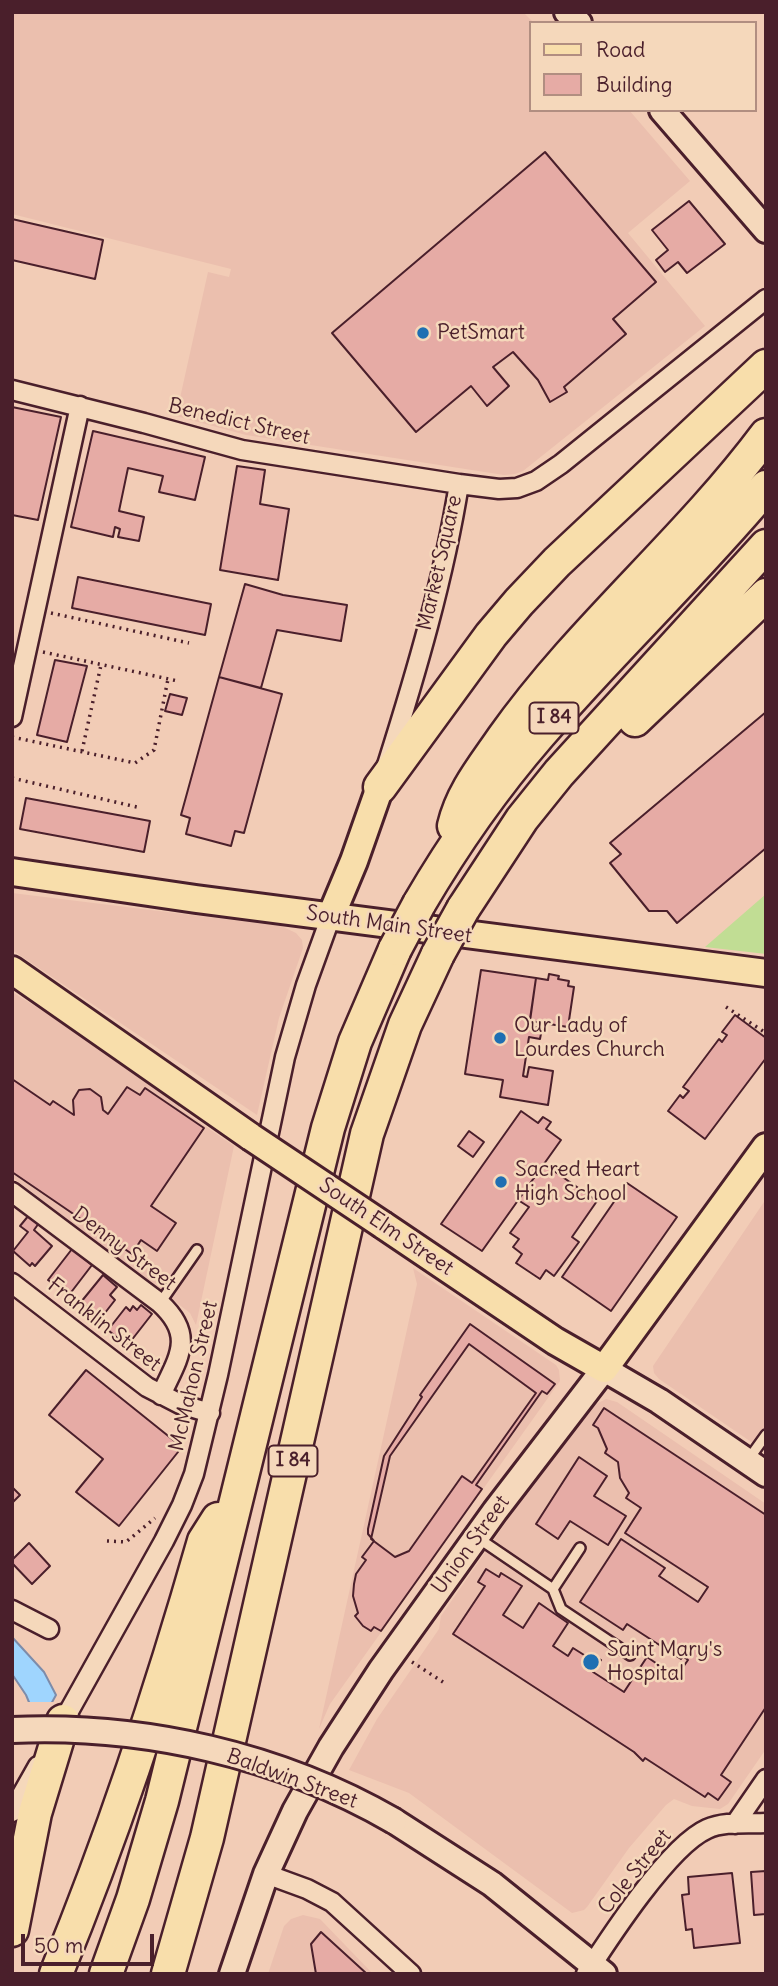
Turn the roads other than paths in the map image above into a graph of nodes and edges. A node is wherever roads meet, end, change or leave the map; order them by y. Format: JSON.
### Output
{"nodes":[{"id":1,"x":664,"y":112,"type":"edge"},
{"id":2,"x":766,"y":230,"type":"edge"},
{"id":3,"x":766,"y":299,"type":"edge"},
{"id":4,"x":757,"y":374,"type":"edge"},
{"id":5,"x":12,"y":390,"type":"edge"},
{"id":6,"x":80,"y":406,"type":"junction"},
{"id":7,"x":766,"y":435,"type":"edge"},
{"id":8,"x":458,"y":484,"type":"junction"},
{"id":9,"x":766,"y":487,"type":"edge"},
{"id":10,"x":766,"y":546,"type":"edge"},
{"id":11,"x":766,"y":595,"type":"edge"},
{"id":12,"x":12,"y":717,"type":"edge"},
{"id":13,"x":380,"y":787,"type":"junction"},
{"id":14,"x":522,"y":819,"type":"junction"},
{"id":15,"x":451,"y":851,"type":"junction"},
{"id":16,"x":12,"y":872,"type":"edge"},
{"id":17,"x":331,"y":916,"type":"junction"},
{"id":18,"x":12,"y":970,"type":"edge"},
{"id":19,"x":766,"y":973,"type":"edge"},
{"id":20,"x":766,"y":1147,"type":"edge"},
{"id":21,"x":12,"y":1192,"type":"edge"},
{"id":22,"x":197,"y":1250,"type":"dead end"},
{"id":23,"x":12,"y":1283,"type":"edge"},
{"id":24,"x":160,"y":1303,"type":"junction"},
{"id":25,"x":604,"y":1369,"type":"junction"},
{"id":26,"x":160,"y":1395,"type":"junction"},
{"id":27,"x":209,"y":1413,"type":"junction"},
{"id":28,"x":766,"y":1435,"type":"edge"},
{"id":29,"x":756,"y":1468,"type":"edge"},
{"id":30,"x":241,"y":1482,"type":"junction"},
{"id":31,"x":477,"y":1537,"type":"junction"},
{"id":32,"x":580,"y":1548,"type":"dead end"},
{"id":33,"x":553,"y":1589,"type":"junction"},
{"id":34,"x":12,"y":1610,"type":"edge"},
{"id":35,"x":49,"y":1629,"type":"dead end"},
{"id":36,"x":630,"y":1655,"type":"dead end"},
{"id":37,"x":63,"y":1721,"type":"junction"},
{"id":38,"x":12,"y":1730,"type":"edge"},
{"id":39,"x":766,"y":1779,"type":"edge"},
{"id":40,"x":12,"y":1812,"type":"edge"},
{"id":41,"x":766,"y":1823,"type":"edge"},
{"id":42,"x":735,"y":1824,"type":"junction"},
{"id":43,"x":266,"y":1874,"type":"junction"},
{"id":44,"x":12,"y":1930,"type":"edge"},
{"id":45,"x":594,"y":1971,"type":"edge"},
{"id":46,"x":56,"y":1974,"type":"edge"},
{"id":47,"x":106,"y":1974,"type":"edge"},
{"id":48,"x":168,"y":1974,"type":"edge"},
{"id":49,"x":232,"y":1974,"type":"edge"},
{"id":50,"x":411,"y":1974,"type":"edge"}],
"edges":[{"from":1,"to":2,"type":"main road"},
{"from":3,"to":8,"type":"street","name":"Market Square"},
{"from":4,"to":13,"type":"highway"},
{"from":5,"to":6,"type":"street","name":"Benedict Street"},
{"from":6,"to":8,"type":"street","name":"Benedict Street"},
{"from":6,"to":12,"type":"street"},
{"from":7,"to":15,"type":"highway"},
{"from":8,"to":13,"type":"street","name":"Market Square"},
{"from":9,"to":15,"type":"highway","number":"I 84"},
{"from":10,"to":14,"type":"highway","number":"I 84"},
{"from":11,"to":14,"type":"highway"},
{"from":13,"to":17,"type":"main road","name":"Market Square"},
{"from":14,"to":48,"type":"highway","number":"I 84","bridge":true},
{"from":15,"to":30,"type":"highway","number":"I 84","bridge":true},
{"from":16,"to":17,"type":"main road","name":"South Main Street"},
{"from":17,"to":19,"type":"main road","name":"South Main Street"},
{"from":17,"to":27,"type":"street","name":"McMahon Street"},
{"from":18,"to":25,"type":"main road","name":"South Elm Street","bridge":true},
{"from":20,"to":25,"type":"main road","name":"Union Street"},
{"from":21,"to":24,"type":"street","name":"Denny Street"},
{"from":22,"to":24,"type":"lane"},
{"from":23,"to":26,"type":"street","name":"Franklin Street"},
{"from":24,"to":26,"type":"street","name":"Denny Street"},
{"from":25,"to":29,"type":"main road","name":"South Elm Street"},
{"from":25,"to":31,"type":"main road","name":"Union Street"},
{"from":26,"to":27,"type":"street","name":"Franklin Street"},
{"from":27,"to":37,"type":"street","name":"McMahon Street"},
{"from":28,"to":29,"type":"lane"},
{"from":30,"to":46,"type":"highway"},
{"from":30,"to":47,"type":"highway","number":"I 84"},
{"from":31,"to":33,"type":"lane"},
{"from":31,"to":43,"type":"main road","name":"Union Street"},
{"from":32,"to":33,"type":"lane"},
{"from":33,"to":36,"type":"lane"},
{"from":34,"to":35,"type":"street"},
{"from":37,"to":40,"type":"street","name":"McMahon Street"},
{"from":37,"to":44,"type":"highway"},
{"from":38,"to":45,"type":"main road","name":"Baldwin Street","bridge":true},
{"from":39,"to":42,"type":"street"},
{"from":41,"to":42,"type":"street","name":"Cole Street"},
{"from":42,"to":45,"type":"street","name":"Cole Street"},
{"from":43,"to":49,"type":"main road","name":"Union Street"},
{"from":43,"to":50,"type":"street"}]}
